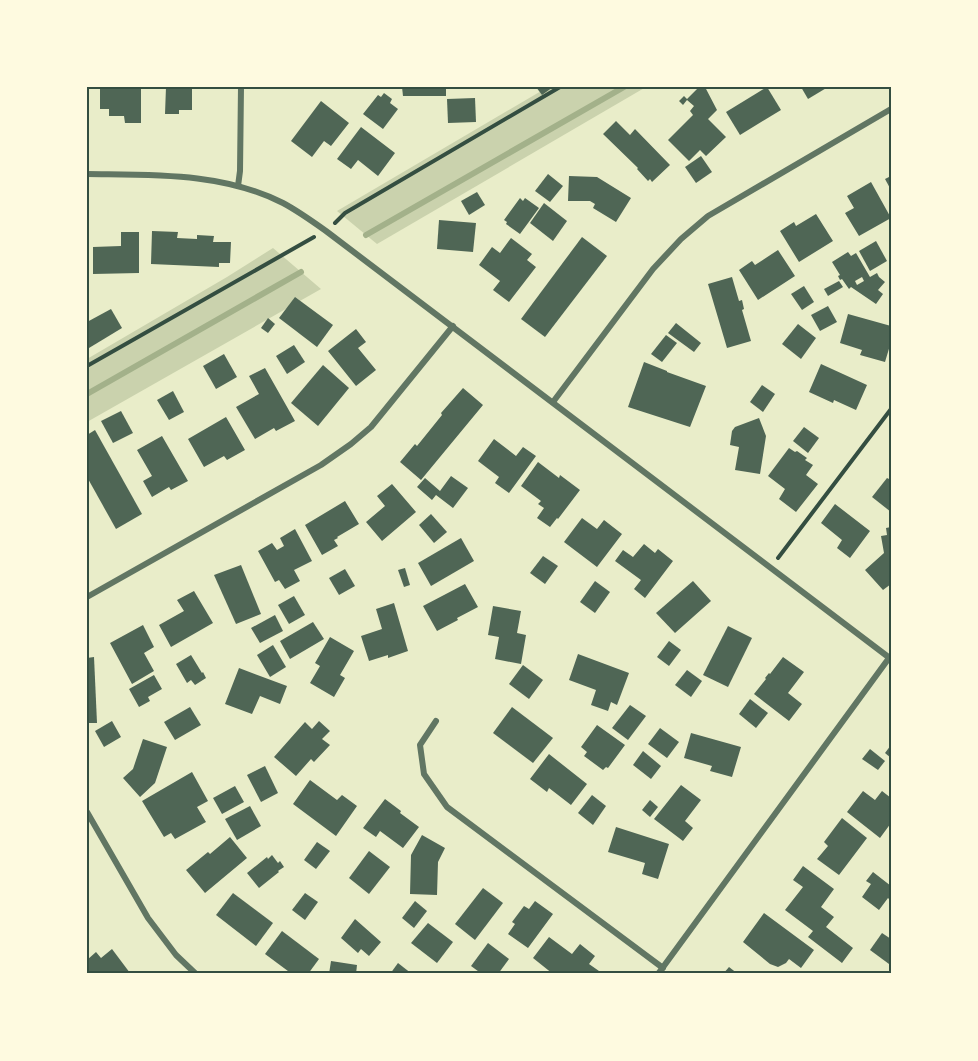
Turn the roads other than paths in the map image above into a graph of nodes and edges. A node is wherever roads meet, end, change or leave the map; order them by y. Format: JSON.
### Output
{"nodes":[{"id":1,"x":241,"y":87,"type":"edge"},
{"id":2,"x":891,"y":109,"type":"edge"},
{"id":3,"x":87,"y":174,"type":"edge"},
{"id":4,"x":238,"y":186,"type":"junction"},
{"id":5,"x":453,"y":326,"type":"junction"},
{"id":6,"x":553,"y":402,"type":"junction"},
{"id":7,"x":87,"y":597,"type":"edge"},
{"id":8,"x":890,"y":659,"type":"edge"},
{"id":9,"x":436,"y":721,"type":"dead end"},
{"id":10,"x":87,"y":812,"type":"edge"},
{"id":11,"x":663,"y":968,"type":"junction"},
{"id":12,"x":196,"y":974,"type":"edge"},
{"id":13,"x":658,"y":974,"type":"edge"}],
"edges":[{"from":1,"to":4,"type":"street"},
{"from":2,"to":6,"type":"street"},
{"from":3,"to":4,"type":"street"},
{"from":4,"to":5,"type":"street"},
{"from":5,"to":6,"type":"street"},
{"from":5,"to":7,"type":"street"},
{"from":6,"to":8,"type":"street"},
{"from":8,"to":11,"type":"street"},
{"from":9,"to":11,"type":"street"},
{"from":10,"to":12,"type":"street"},
{"from":11,"to":13,"type":"street"}]}
